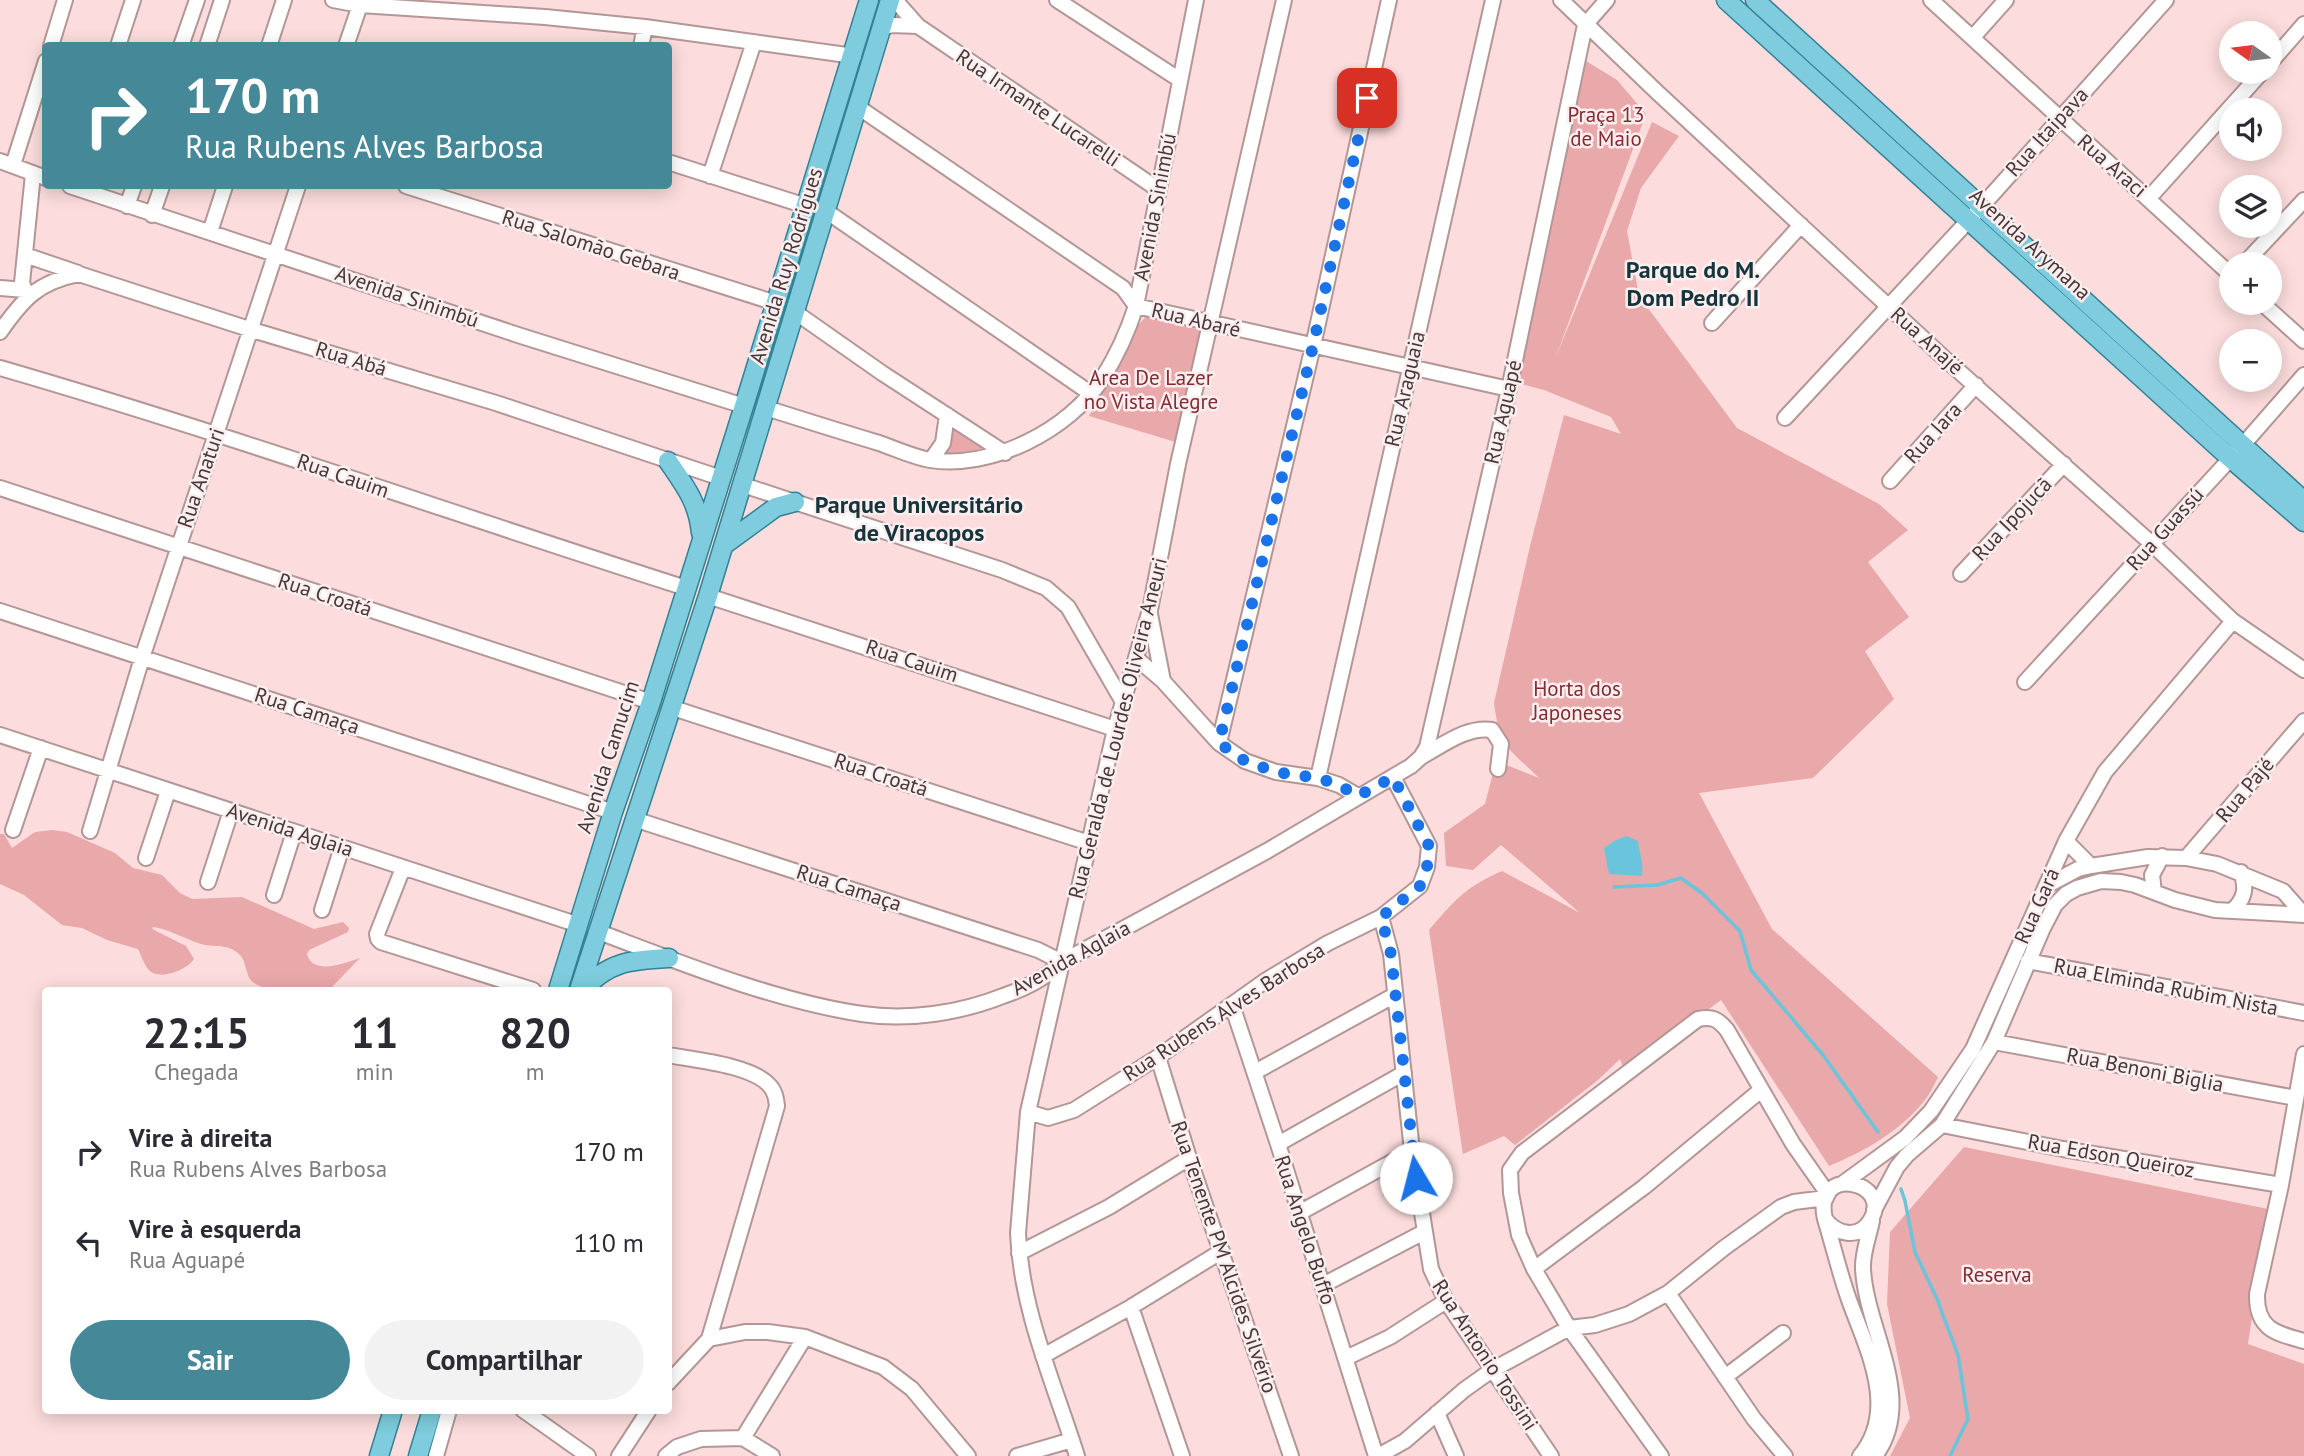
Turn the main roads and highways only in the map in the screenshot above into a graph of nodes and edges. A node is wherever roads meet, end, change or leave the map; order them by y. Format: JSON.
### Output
{"nodes":[{"id":1,"x":869,"y":0,"type":"edge"},
{"id":2,"x":890,"y":0,"type":"edge"},
{"id":3,"x":1726,"y":0,"type":"edge"},
{"id":4,"x":1755,"y":0,"type":"edge"},
{"id":5,"x":853,"y":56,"type":"junction"},
{"id":6,"x":874,"y":57,"type":"junction"},
{"id":7,"x":1974,"y":214,"type":"junction"},
{"id":8,"x":744,"y":406,"type":"junction"},
{"id":9,"x":766,"y":408,"type":"junction"},
{"id":10,"x":2236,"y":452,"type":"junction"},
{"id":11,"x":668,"y":461,"type":"road end"},
{"id":12,"x":721,"y":478,"type":"junction"},
{"id":13,"x":743,"y":485,"type":"junction"},
{"id":14,"x":2304,"y":501,"type":"edge"},
{"id":15,"x":795,"y":502,"type":"road end"},
{"id":16,"x":2304,"y":522,"type":"edge"},
{"id":17,"x":702,"y":538,"type":"junction"},
{"id":18,"x":724,"y":545,"type":"junction"},
{"id":19,"x":651,"y":702,"type":"junction"},
{"id":20,"x":673,"y":708,"type":"junction"},
{"id":21,"x":579,"y":925,"type":"junction"},
{"id":22,"x":599,"y":932,"type":"junction"},
{"id":23,"x":669,"y":958,"type":"road end"},
{"id":24,"x":559,"y":987,"type":"edge"},
{"id":25,"x":582,"y":987,"type":"edge"},
{"id":26,"x":584,"y":987,"type":"edge"},
{"id":27,"x":392,"y":1414,"type":"edge"},
{"id":28,"x":431,"y":1414,"type":"edge"},
{"id":29,"x":379,"y":1456,"type":"edge"},
{"id":30,"x":418,"y":1456,"type":"edge"}],
"edges":[{"from":1,"to":5,"type":"main road","name":"Avenida Ruy Rodrigues"},
{"from":2,"to":6,"type":"main road","name":"Avenida Ruy Rodrigues"},
{"from":3,"to":7,"type":"main road","name":"Avenida Arymana"},
{"from":4,"to":7,"type":"main road","name":"Avenida Arymana"},
{"from":5,"to":6,"type":"main road"},
{"from":5,"to":8,"type":"main road","name":"Avenida Ruy Rodrigues"},
{"from":6,"to":9,"type":"main road","name":"Avenida Ruy Rodrigues"},
{"from":7,"to":10,"type":"main road","name":"Avenida Arymana"},
{"from":8,"to":9,"type":"main road"},
{"from":8,"to":12,"type":"main road","name":"Avenida Ruy Rodrigues"},
{"from":9,"to":13,"type":"main road","name":"Avenida Ruy Rodrigues"},
{"from":10,"to":14,"type":"main road","name":"Avenida Arymana"},
{"from":10,"to":16,"type":"main road","name":"Avenida Arymana"},
{"from":11,"to":17,"type":"main road"},
{"from":12,"to":13,"type":"main road"},
{"from":12,"to":17,"type":"main road","name":"Avenida Ruy Rodrigues"},
{"from":13,"to":18,"type":"main road","name":"Avenida Ruy Rodrigues"},
{"from":15,"to":18,"type":"main road"},
{"from":17,"to":19,"type":"main road","name":"Avenida Camucim"},
{"from":18,"to":20,"type":"main road"},
{"from":19,"to":20,"type":"main road"},
{"from":19,"to":21,"type":"main road","name":"Avenida Camucim"},
{"from":20,"to":22,"type":"main road"},
{"from":21,"to":22,"type":"main road"},
{"from":21,"to":24,"type":"main road","name":"Avenida Camucim"},
{"from":22,"to":25,"type":"main road"},
{"from":23,"to":26,"type":"main road"},
{"from":27,"to":29,"type":"main road"},
{"from":28,"to":30,"type":"main road"}]}
